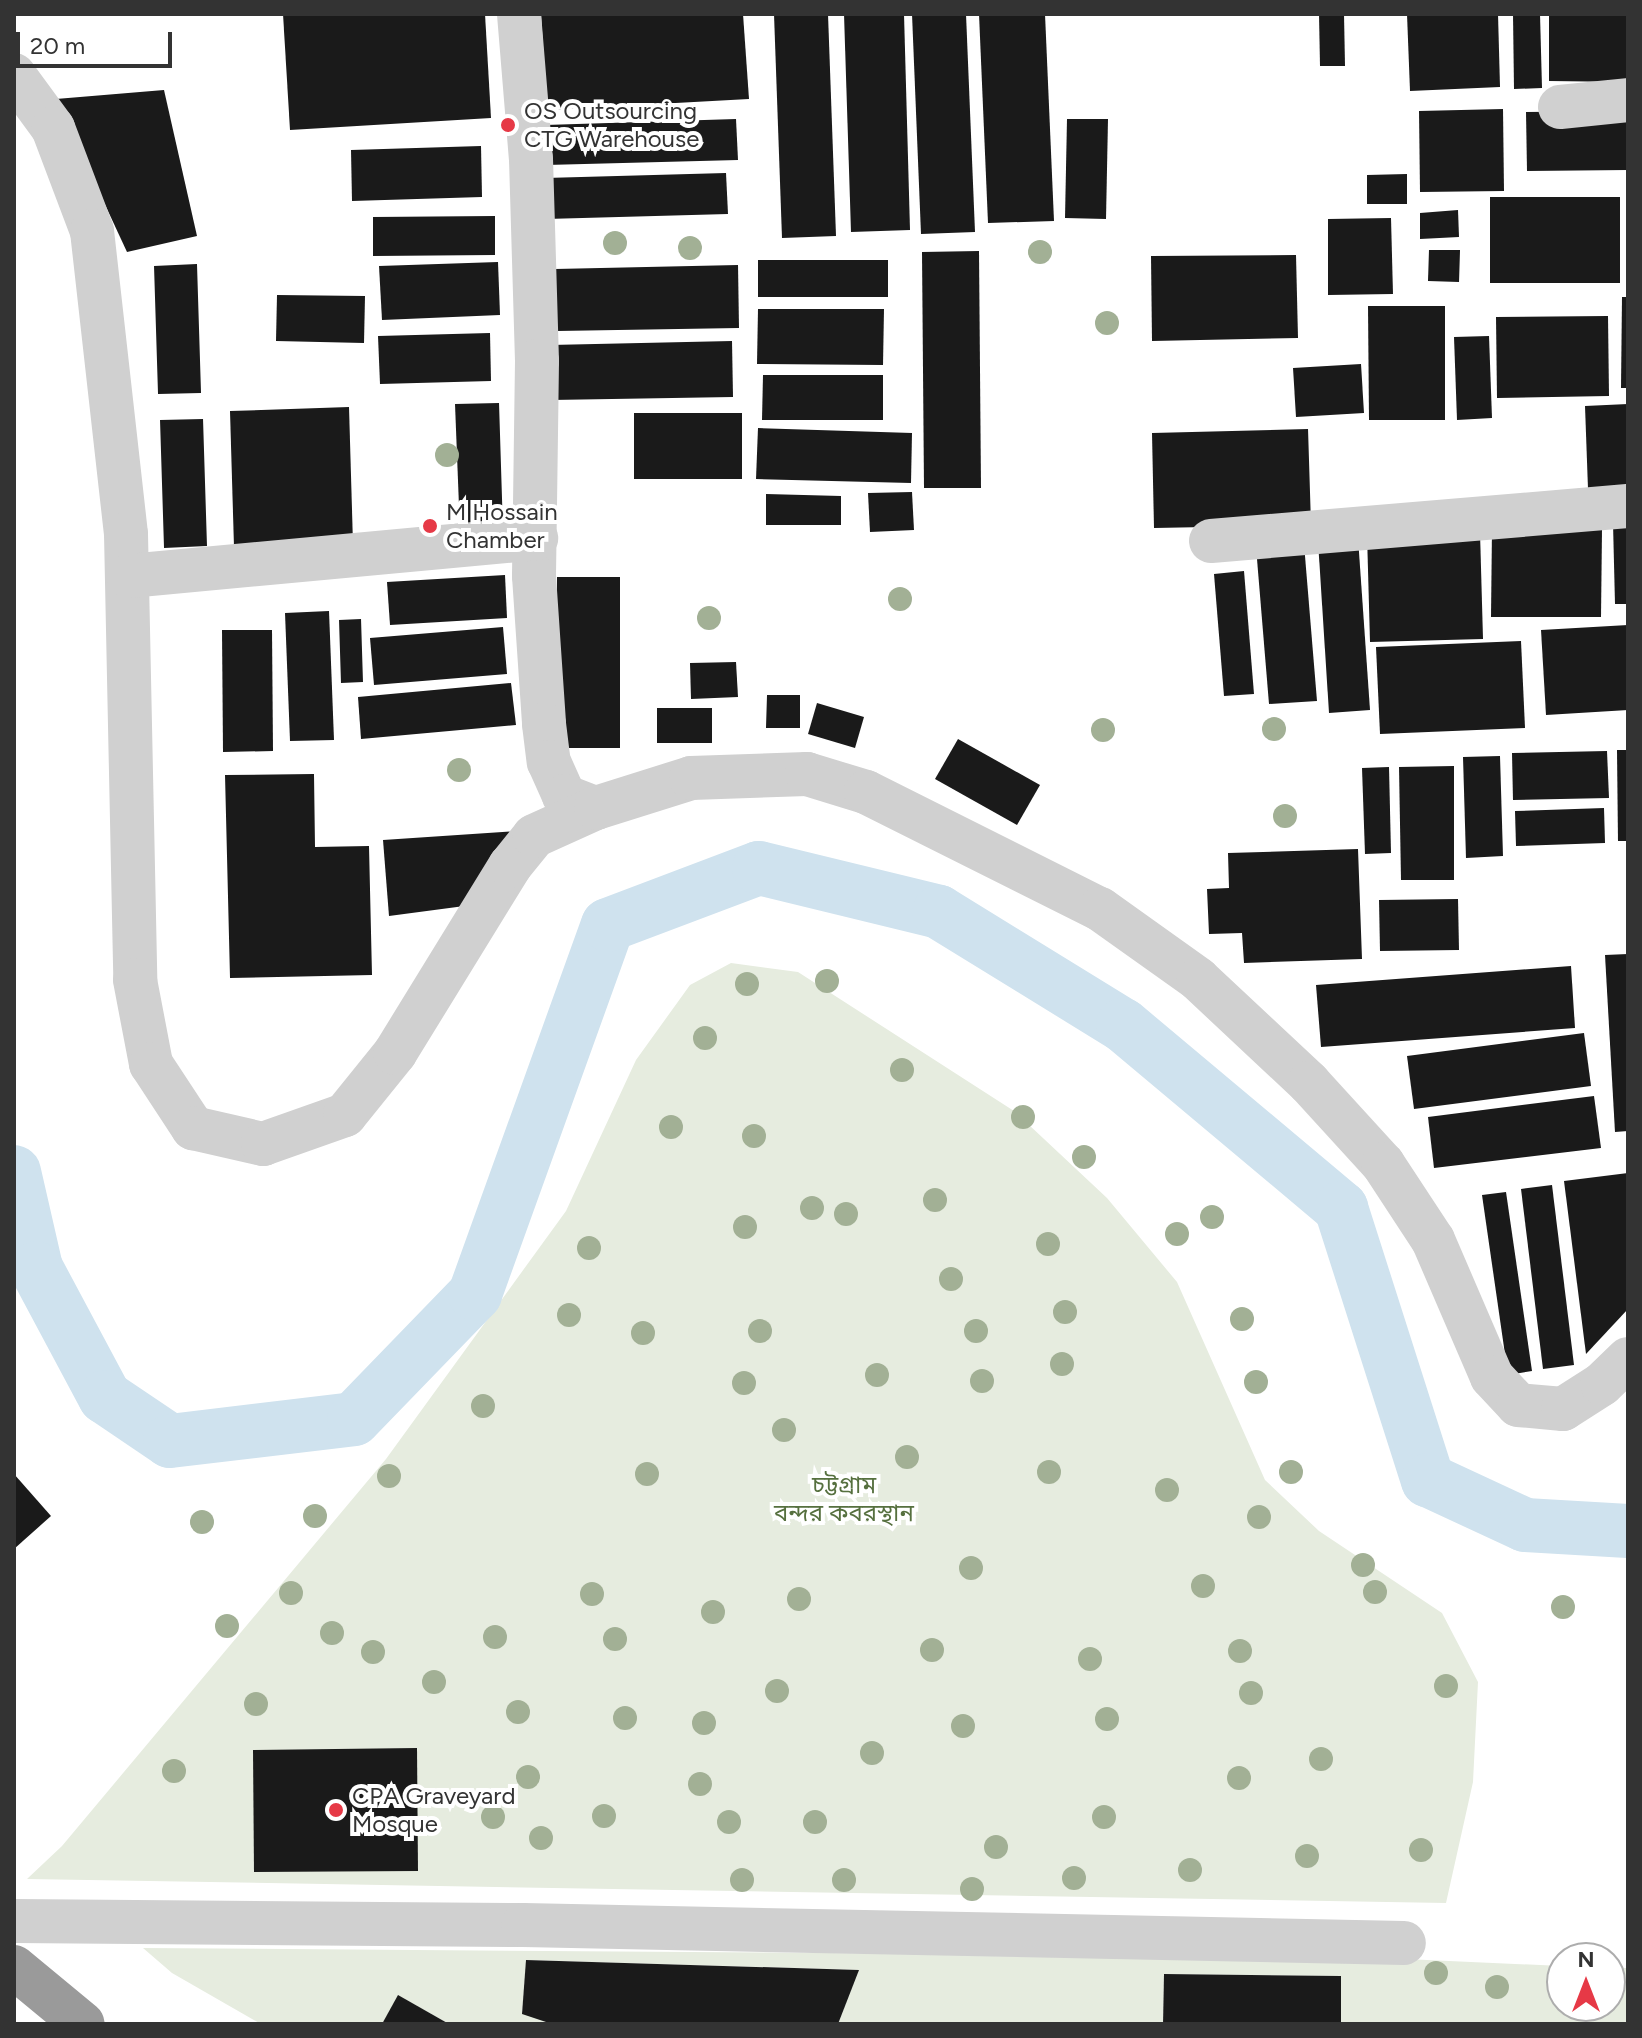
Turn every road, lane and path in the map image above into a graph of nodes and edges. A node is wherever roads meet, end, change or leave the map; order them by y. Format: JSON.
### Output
{"nodes":[{"id":1,"x":519,"y":14,"type":"edge"},
{"id":2,"x":14,"y":75,"type":"edge"},
{"id":3,"x":1628,"y":100,"type":"edge"},
{"id":4,"x":1560,"y":107,"type":"dead end"},
{"id":5,"x":1628,"y":506,"type":"edge"},
{"id":6,"x":536,"y":538,"type":"junction"},
{"id":7,"x":1211,"y":541,"type":"dead end"},
{"id":8,"x":129,"y":576,"type":"junction"},
{"id":9,"x":596,"y":808,"type":"junction"},
{"id":10,"x":1628,"y":1359,"type":"edge"},
{"id":11,"x":14,"y":1921,"type":"edge"},
{"id":12,"x":1404,"y":1943,"type":"dead end"},
{"id":13,"x":14,"y":1967,"type":"edge"},
{"id":14,"x":83,"y":2024,"type":"edge"}],
"edges":[{"from":1,"to":6,"type":"street"},
{"from":2,"to":8,"type":"street"},
{"from":3,"to":4,"type":"street"},
{"from":5,"to":7,"type":"street"},
{"from":6,"to":8,"type":"street"},
{"from":6,"to":9,"type":"street"},
{"from":8,"to":9,"type":"street"},
{"from":9,"to":10,"type":"street"},
{"from":11,"to":12,"type":"street"},
{"from":13,"to":14,"type":"highway"}]}
